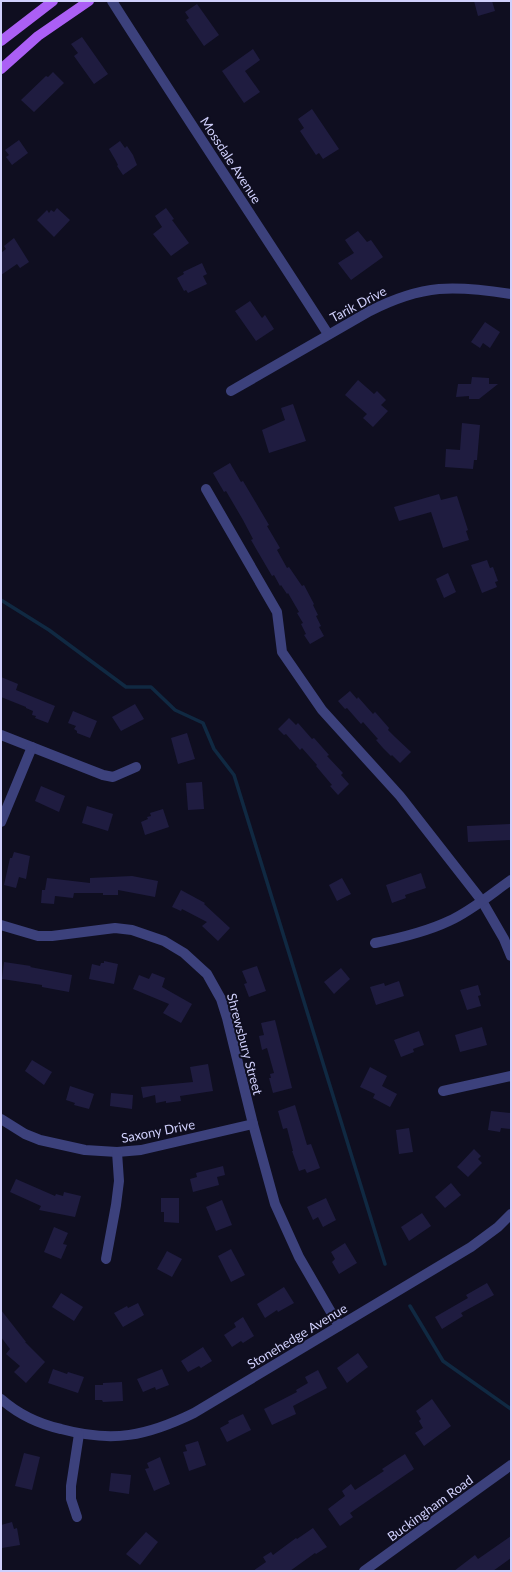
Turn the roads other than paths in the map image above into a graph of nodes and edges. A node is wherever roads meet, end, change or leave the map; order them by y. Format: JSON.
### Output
{"nodes":[{"id":1,"x":53,"y":1,"type":"edge"},
{"id":2,"x":89,"y":1,"type":"edge"},
{"id":3,"x":112,"y":1,"type":"edge"},
{"id":4,"x":1,"y":41,"type":"edge"},
{"id":5,"x":1,"y":69,"type":"edge"},
{"id":6,"x":511,"y":294,"type":"edge"},
{"id":7,"x":328,"y":334,"type":"junction"},
{"id":8,"x":231,"y":391,"type":"dead end"},
{"id":9,"x":206,"y":489,"type":"dead end"},
{"id":10,"x":1,"y":735,"type":"edge"},
{"id":11,"x":32,"y":748,"type":"junction"},
{"id":12,"x":136,"y":767,"type":"dead end"},
{"id":13,"x":1,"y":822,"type":"edge"},
{"id":14,"x":511,"y":880,"type":"edge"},
{"id":15,"x":482,"y":901,"type":"junction"},
{"id":16,"x":1,"y":925,"type":"edge"},
{"id":17,"x":375,"y":943,"type":"dead end"},
{"id":18,"x":511,"y":956,"type":"edge"},
{"id":19,"x":511,"y":1076,"type":"edge"},
{"id":20,"x":443,"y":1090,"type":"dead end"},
{"id":21,"x":1,"y":1119,"type":"edge"},
{"id":22,"x":253,"y":1124,"type":"junction"},
{"id":23,"x":117,"y":1152,"type":"junction"},
{"id":24,"x":511,"y":1214,"type":"edge"},
{"id":25,"x":106,"y":1258,"type":"dead end"},
{"id":26,"x":339,"y":1326,"type":"junction"},
{"id":27,"x":1,"y":1399,"type":"edge"},
{"id":28,"x":79,"y":1434,"type":"junction"},
{"id":29,"x":511,"y":1465,"type":"edge"},
{"id":30,"x":77,"y":1517,"type":"dead end"},
{"id":31,"x":364,"y":1571,"type":"edge"}],
"edges":[{"from":1,"to":4,"type":"main road"},
{"from":2,"to":5,"type":"main road"},
{"from":3,"to":7,"type":"street","name":"Mossdale Avenue"},
{"from":6,"to":7,"type":"street","name":"Tarik Drive"},
{"from":7,"to":8,"type":"street","name":"Tarik Drive"},
{"from":9,"to":15,"type":"street"},
{"from":10,"to":11,"type":"street"},
{"from":11,"to":12,"type":"street"},
{"from":11,"to":13,"type":"street"},
{"from":14,"to":15,"type":"street"},
{"from":15,"to":17,"type":"street"},
{"from":15,"to":18,"type":"street"},
{"from":16,"to":22,"type":"street","name":"Shrewsbury Street"},
{"from":19,"to":20,"type":"street"},
{"from":21,"to":23,"type":"street","name":"Saxony Drive"},
{"from":22,"to":23,"type":"street","name":"Saxony Drive"},
{"from":22,"to":26,"type":"street","name":"Shrewsbury Street"},
{"from":23,"to":25,"type":"street"},
{"from":24,"to":26,"type":"street","name":"Stonehedge Avenue"},
{"from":26,"to":28,"type":"street","name":"Stonehedge Avenue"},
{"from":27,"to":28,"type":"street","name":"Stonehedge Avenue"},
{"from":28,"to":30,"type":"street"},
{"from":29,"to":31,"type":"street","name":"Buckingham Road"}]}
